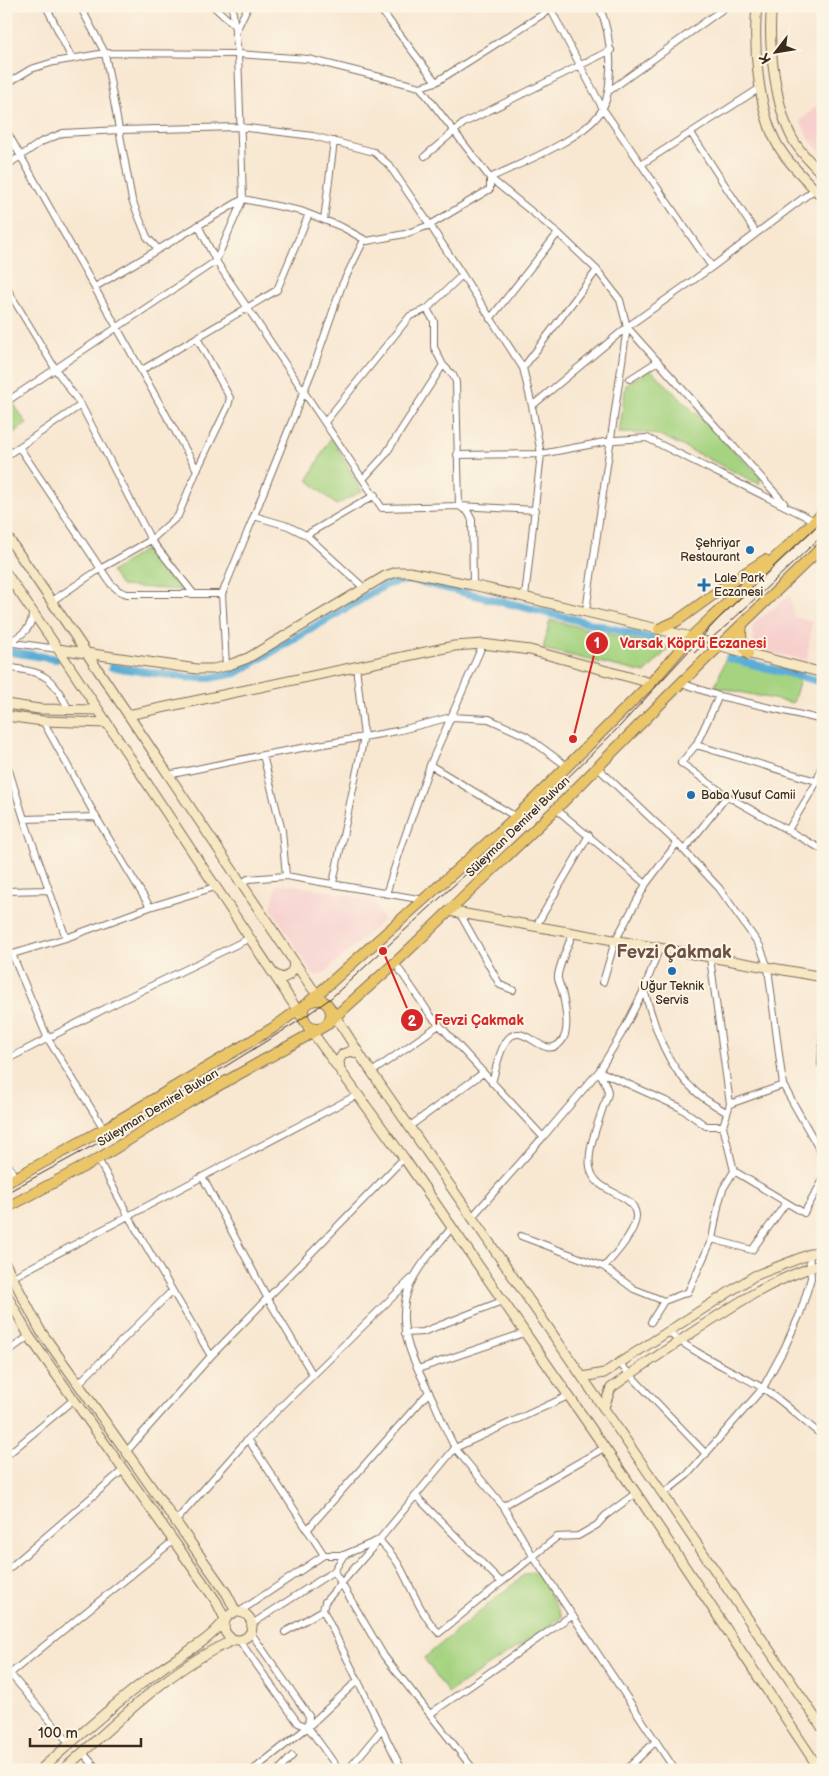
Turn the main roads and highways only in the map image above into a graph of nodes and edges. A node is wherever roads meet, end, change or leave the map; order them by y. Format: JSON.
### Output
{"nodes":[{"id":1,"x":823,"y":513,"type":"edge"},
{"id":2,"x":787,"y":546,"type":"junction"},
{"id":3,"x":822,"y":550,"type":"edge"},
{"id":4,"x":742,"y":625,"type":"junction"},
{"id":5,"x":659,"y":629,"type":"road end"},
{"id":6,"x":748,"y":654,"type":"road end"},
{"id":7,"x":316,"y":1014,"type":"junction"},
{"id":8,"x":11,"y":1181,"type":"edge"},
{"id":9,"x":6,"y":1208,"type":"edge"}],
"edges":[{"from":1,"to":2,"type":"main road"},
{"from":2,"to":5,"type":"main road"},
{"from":2,"to":7,"type":"main road","name":"Süleyman Demirel Bulvarı"},
{"from":3,"to":4,"type":"main road","name":"Süleyman Demirel Bulvarı"},
{"from":4,"to":6,"type":"main road"},
{"from":4,"to":7,"type":"main road","name":"Süleyman Demirel Bulvarı"},
{"from":7,"to":8,"type":"main road","name":"Süleyman Demirel Bulvarı"},
{"from":7,"to":9,"type":"main road","name":"Süleyman Demirel Bulvarı"}]}
